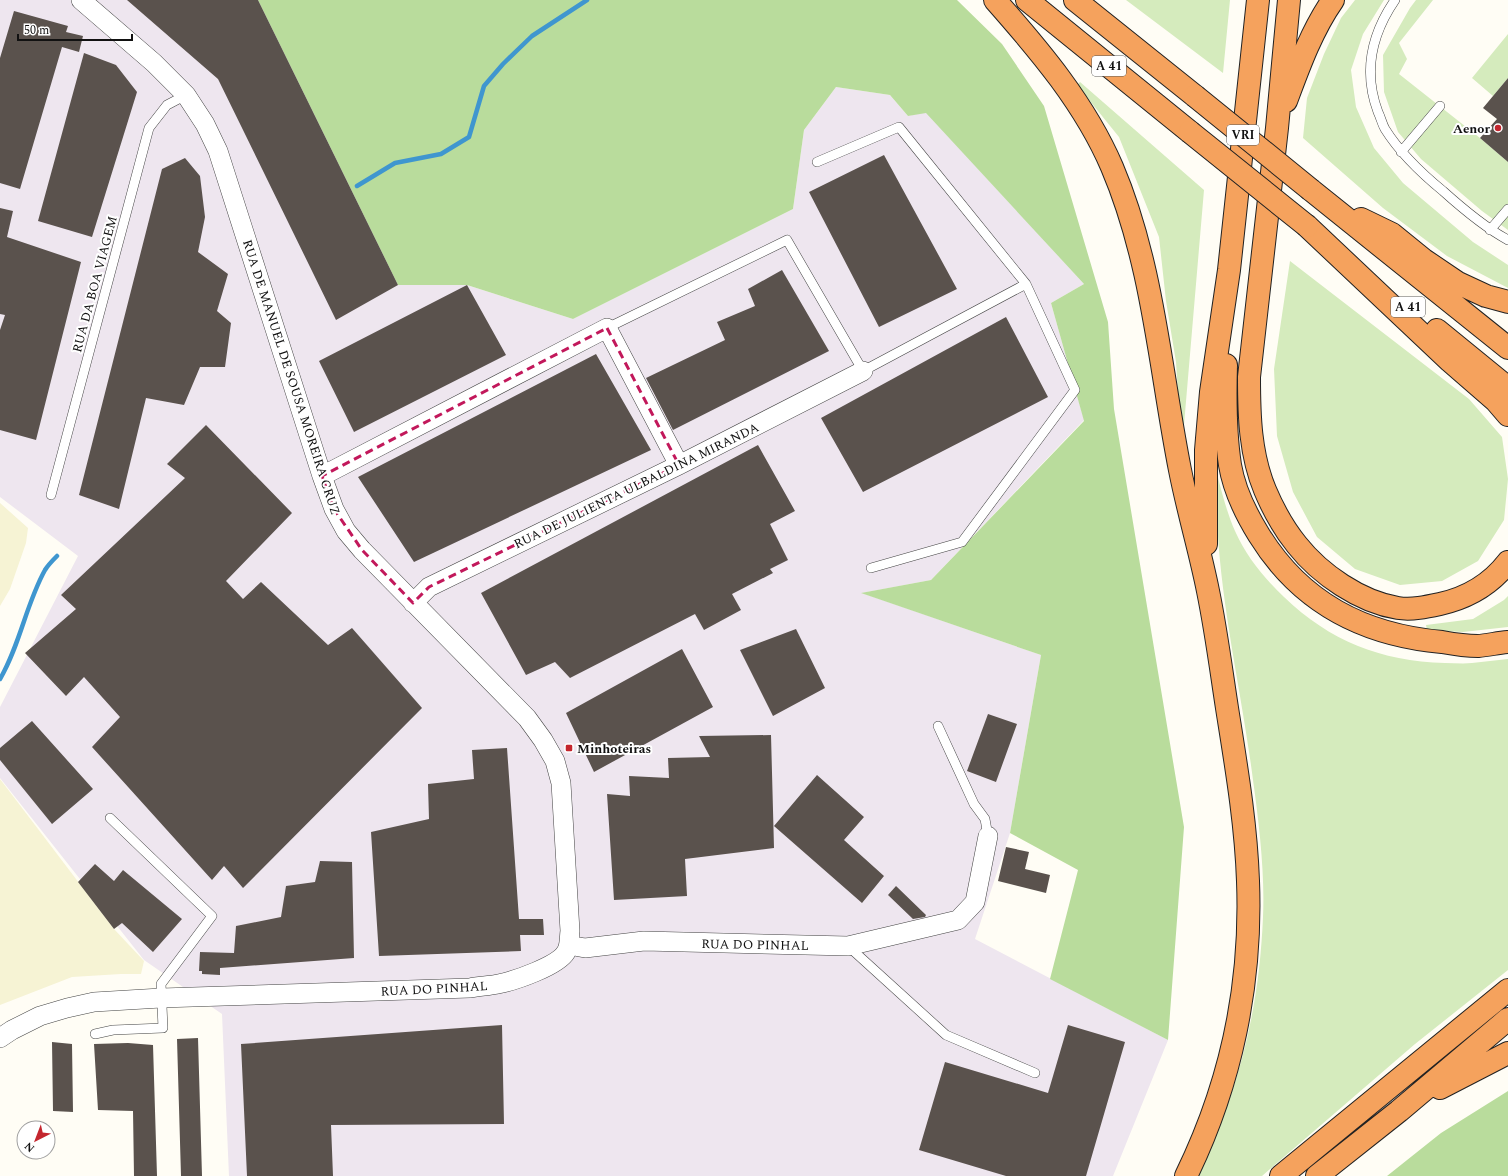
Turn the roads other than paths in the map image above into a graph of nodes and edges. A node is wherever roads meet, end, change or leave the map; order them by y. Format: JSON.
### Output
{"nodes":[{"id":1,"x":81,"y":0,"type":"edge"},
{"id":2,"x":995,"y":0,"type":"edge"},
{"id":3,"x":1027,"y":0,"type":"edge"},
{"id":4,"x":1075,"y":0,"type":"edge"},
{"id":5,"x":1258,"y":0,"type":"edge"},
{"id":6,"x":1289,"y":0,"type":"edge"},
{"id":7,"x":1333,"y":0,"type":"edge"},
{"id":8,"x":1394,"y":0,"type":"edge"},
{"id":9,"x":186,"y":95,"type":"junction"},
{"id":10,"x":1440,"y":106,"type":"dead end"},
{"id":11,"x":1277,"y":128,"type":"junction"},
{"id":12,"x":1401,"y":152,"type":"junction"},
{"id":13,"x":817,"y":162,"type":"dead end"},
{"id":14,"x":1317,"y":195,"type":"junction"},
{"id":15,"x":1508,"y":209,"type":"edge"},
{"id":16,"x":1307,"y":226,"type":"junction"},
{"id":17,"x":1490,"y":230,"type":"junction"},
{"id":18,"x":1508,"y":240,"type":"edge"},
{"id":19,"x":1228,"y":270,"type":"junction"},
{"id":20,"x":1026,"y":284,"type":"junction"},
{"id":21,"x":1508,"y":302,"type":"edge"},
{"id":22,"x":607,"y":328,"type":"junction"},
{"id":23,"x":1508,"y":348,"type":"edge"},
{"id":24,"x":863,"y":371,"type":"junction"},
{"id":25,"x":1508,"y":388,"type":"edge"},
{"id":26,"x":1508,"y":415,"type":"edge"},
{"id":27,"x":679,"y":465,"type":"junction"},
{"id":28,"x":322,"y":476,"type":"junction"},
{"id":29,"x":51,"y":495,"type":"dead end"},
{"id":30,"x":1508,"y":562,"type":"edge"},
{"id":31,"x":871,"y":568,"type":"dead end"},
{"id":32,"x":1208,"y":591,"type":"junction"},
{"id":33,"x":413,"y":603,"type":"junction"},
{"id":34,"x":1508,"y":642,"type":"edge"},
{"id":35,"x":938,"y":726,"type":"dead end"},
{"id":36,"x":110,"y":818,"type":"dead end"},
{"id":37,"x":988,"y":836,"type":"joint"},
{"id":38,"x":569,"y":945,"type":"junction"},
{"id":39,"x":848,"y":946,"type":"junction"},
{"id":40,"x":1508,"y":990,"type":"edge"},
{"id":41,"x":161,"y":998,"type":"junction"},
{"id":42,"x":1508,"y":1019,"type":"edge"},
{"id":43,"x":95,"y":1034,"type":"dead end"},
{"id":44,"x":0,"y":1038,"type":"edge"},
{"id":45,"x":1508,"y":1053,"type":"edge"},
{"id":46,"x":1035,"y":1073,"type":"dead end"},
{"id":47,"x":1399,"y":1111,"type":"junction"},
{"id":48,"x":1186,"y":1176,"type":"edge"},
{"id":49,"x":1281,"y":1176,"type":"edge"},
{"id":50,"x":1317,"y":1176,"type":"edge"}],
"edges":[{"from":1,"to":9,"type":"street","name":"RUA DE MANUEL DE SOUSA MOREIRA CRUZ"},
{"from":2,"to":32,"type":"highway"},
{"from":3,"to":16,"type":"highway","number":"A 41","bridge":true},
{"from":4,"to":14,"type":"highway","number":"A 41","bridge":true},
{"from":5,"to":19,"type":"highway","number":"VRI"},
{"from":6,"to":11,"type":"highway"},
{"from":7,"to":11,"type":"highway"},
{"from":8,"to":12,"type":"lane"},
{"from":9,"to":28,"type":"street","name":"RUA DE MANUEL DE SOUSA MOREIRA CRUZ"},
{"from":9,"to":29,"type":"lane","name":"RUA DA BOA VIAGEM"},
{"from":10,"to":12,"type":"lane"},
{"from":11,"to":30,"type":"highway"},
{"from":12,"to":17,"type":"lane"},
{"from":13,"to":20,"type":"lane"},
{"from":14,"to":21,"type":"highway"},
{"from":14,"to":23,"type":"highway","number":"A 41"},
{"from":15,"to":17,"type":"lane"},
{"from":16,"to":25,"type":"highway","number":"A 41"},
{"from":16,"to":26,"type":"highway"},
{"from":17,"to":18,"type":"lane"},
{"from":19,"to":32,"type":"highway"},
{"from":19,"to":34,"type":"highway"},
{"from":20,"to":24,"type":"lane"},
{"from":20,"to":31,"type":"lane"},
{"from":22,"to":24,"type":"lane"},
{"from":22,"to":27,"type":"street"},
{"from":22,"to":28,"type":"street"},
{"from":24,"to":27,"type":"street","name":"RUA DE JULIENTA ULBALDINA MIRANDA"},
{"from":27,"to":33,"type":"street","name":"RUA DE JULIENTA ULBALDINA MIRANDA"},
{"from":28,"to":33,"type":"street","name":"RUA DE MANUEL DE SOUSA MOREIRA CRUZ"},
{"from":32,"to":48,"type":"highway"},
{"from":33,"to":38,"type":"street","name":"RUA DE MANUEL DE SOUSA MOREIRA CRUZ"},
{"from":35,"to":37,"type":"lane"},
{"from":36,"to":41,"type":"lane"},
{"from":37,"to":39,"type":"street","name":"RUA DO PINHAL"},
{"from":38,"to":39,"type":"street","name":"RUA DO PINHAL"},
{"from":38,"to":41,"type":"street","name":"RUA DO PINHAL"},
{"from":39,"to":46,"type":"lane"},
{"from":40,"to":49,"type":"highway"},
{"from":41,"to":43,"type":"lane"},
{"from":41,"to":44,"type":"street","name":"RUA DO PINHAL"},
{"from":42,"to":47,"type":"highway"},
{"from":45,"to":47,"type":"highway"},
{"from":47,"to":50,"type":"highway"}]}
